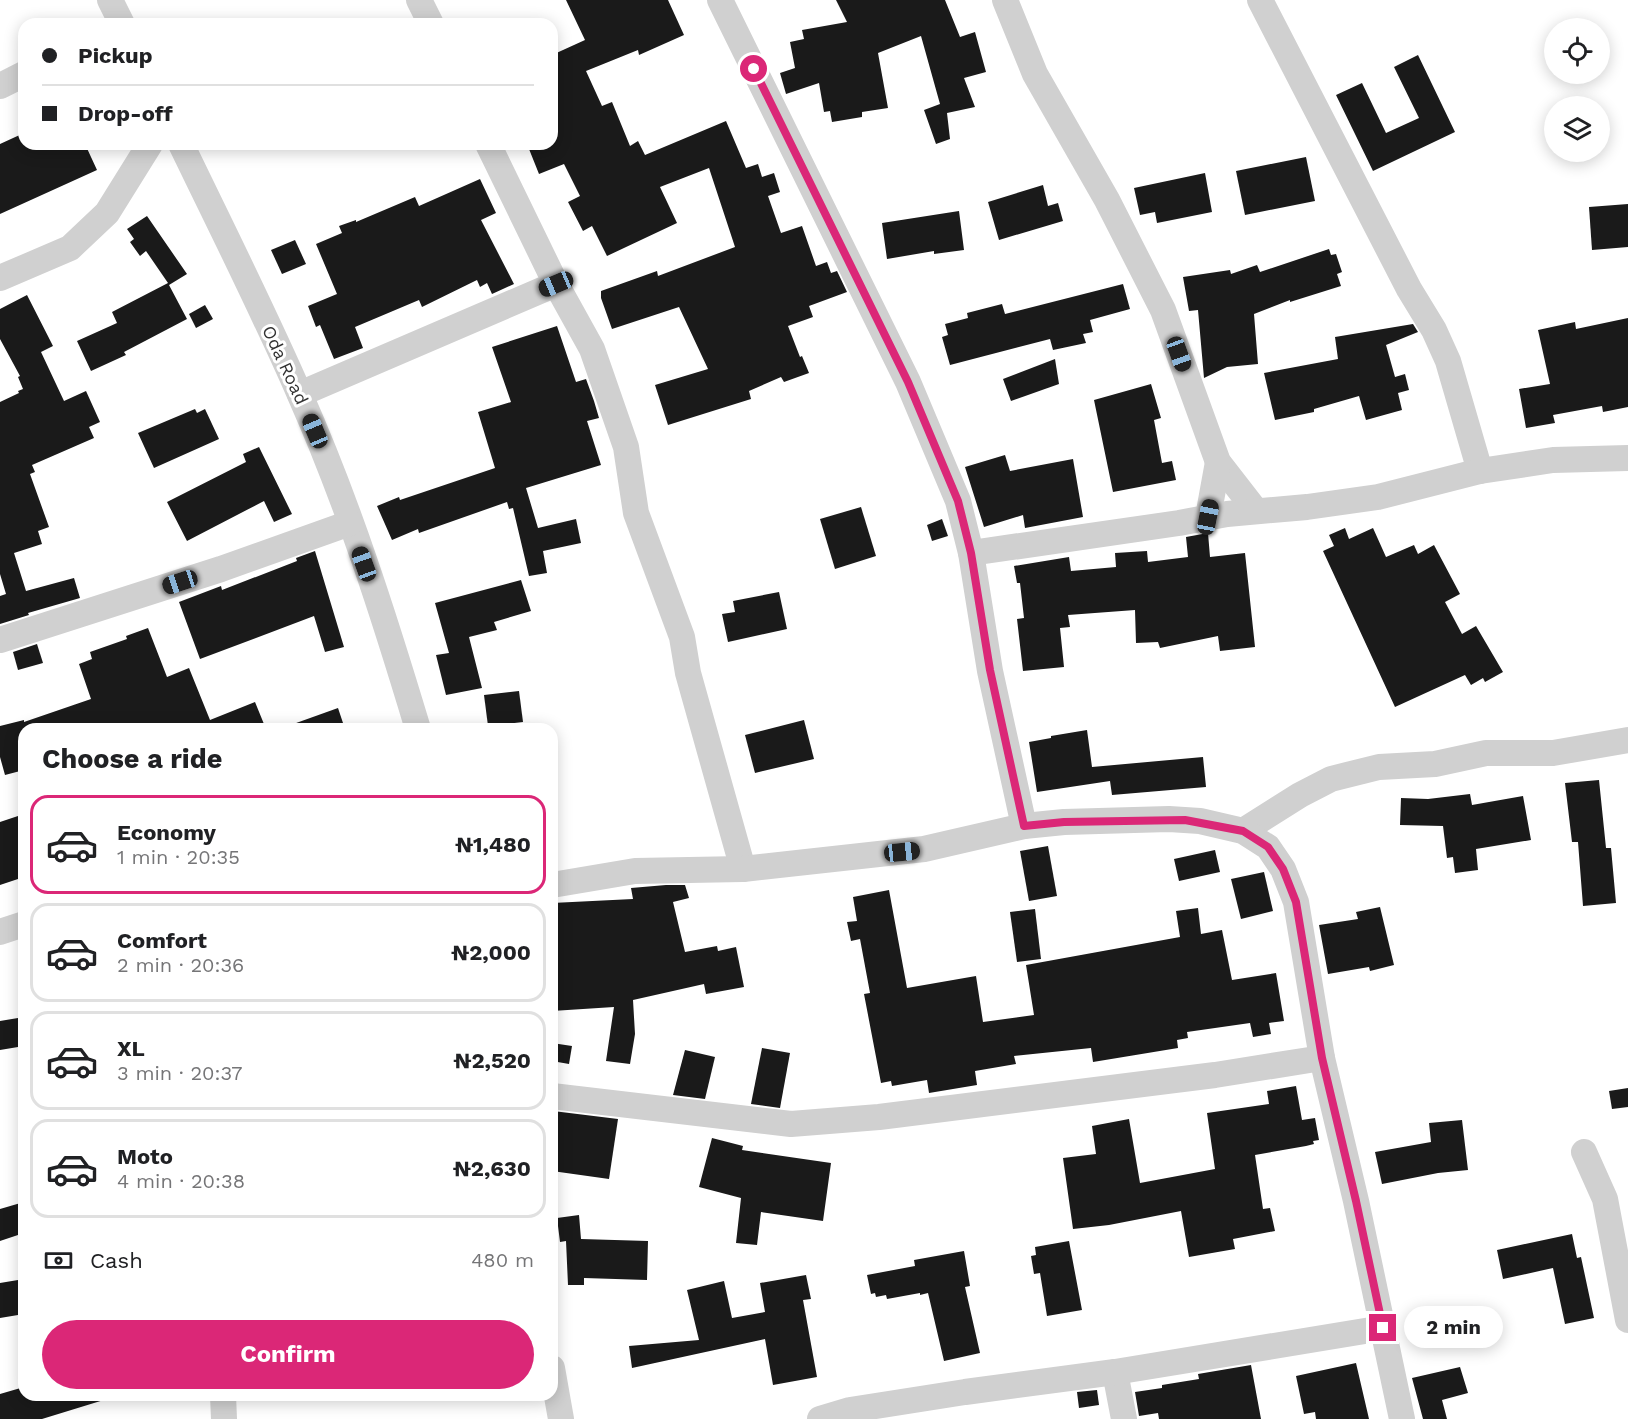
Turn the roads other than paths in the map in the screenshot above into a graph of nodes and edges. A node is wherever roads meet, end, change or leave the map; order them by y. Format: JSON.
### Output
{"nodes":[{"id":1,"x":419,"y":0,"type":"edge"},
{"id":2,"x":720,"y":0,"type":"edge"},
{"id":3,"x":1005,"y":0,"type":"edge"},
{"id":4,"x":1260,"y":0,"type":"edge"},
{"id":5,"x":428,"y":18,"type":"edge"},
{"id":6,"x":18,"y":77,"type":"edge"},
{"id":7,"x":0,"y":86,"type":"edge"},
{"id":8,"x":146,"y":150,"type":"edge"},
{"id":9,"x":184,"y":150,"type":"edge"},
{"id":10,"x":491,"y":150,"type":"edge"},
{"id":11,"x":0,"y":278,"type":"edge"},
{"id":12,"x":556,"y":284,"type":"junction"},
{"id":13,"x":300,"y":394,"type":"junction"},
{"id":14,"x":1628,"y":458,"type":"edge"},
{"id":15,"x":1218,"y":462,"type":"junction"},
{"id":16,"x":1480,"y":471,"type":"junction"},
{"id":17,"x":1256,"y":511,"type":"junction"},
{"id":18,"x":1208,"y":517,"type":"junction"},
{"id":19,"x":350,"y":523,"type":"junction"},
{"id":20,"x":971,"y":553,"type":"junction"},
{"id":21,"x":0,"y":640,"type":"edge"},
{"id":22,"x":416,"y":723,"type":"edge"},
{"id":23,"x":1628,"y":741,"type":"edge"},
{"id":24,"x":1024,"y":826,"type":"junction"},
{"id":25,"x":1243,"y":831,"type":"junction"},
{"id":26,"x":743,"y":869,"type":"junction"},
{"id":27,"x":558,"y":884,"type":"edge"},
{"id":28,"x":18,"y":926,"type":"edge"},
{"id":29,"x":0,"y":932,"type":"edge"},
{"id":30,"x":1322,"y":1058,"type":"junction"},
{"id":31,"x":558,"y":1097,"type":"edge"},
{"id":32,"x":1584,"y":1152,"type":"dead end"},
{"id":33,"x":1628,"y":1320,"type":"edge"},
{"id":34,"x":1383,"y":1328,"type":"junction"},
{"id":35,"x":1115,"y":1372,"type":"junction"},
{"id":36,"x":223,"y":1401,"type":"edge"},
{"id":37,"x":558,"y":1401,"type":"edge"},
{"id":38,"x":851,"y":1414,"type":"edge"},
{"id":39,"x":224,"y":1419,"type":"edge"},
{"id":40,"x":561,"y":1419,"type":"edge"},
{"id":41,"x":820,"y":1419,"type":"edge"},
{"id":42,"x":1124,"y":1419,"type":"edge"},
{"id":43,"x":1402,"y":1419,"type":"edge"}],
"edges":[{"from":1,"to":5,"type":"street"},
{"from":2,"to":20,"type":"street"},
{"from":3,"to":15,"type":"street"},
{"from":4,"to":16,"type":"street"},
{"from":6,"to":7,"type":"street"},
{"from":8,"to":11,"type":"street"},
{"from":9,"to":13,"type":"street","name":"Oda Road"},
{"from":10,"to":12,"type":"street"},
{"from":12,"to":13,"type":"street"},
{"from":12,"to":26,"type":"street"},
{"from":13,"to":19,"type":"street","name":"Oda Road"},
{"from":14,"to":16,"type":"street"},
{"from":15,"to":17,"type":"street"},
{"from":15,"to":18,"type":"street"},
{"from":16,"to":17,"type":"street"},
{"from":17,"to":18,"type":"street"},
{"from":18,"to":20,"type":"street"},
{"from":19,"to":21,"type":"street"},
{"from":19,"to":22,"type":"street","name":"Oda Road"},
{"from":20,"to":24,"type":"street"},
{"from":23,"to":25,"type":"street"},
{"from":24,"to":25,"type":"street"},
{"from":24,"to":26,"type":"street"},
{"from":25,"to":30,"type":"street"},
{"from":26,"to":27,"type":"street"},
{"from":28,"to":29,"type":"street"},
{"from":30,"to":31,"type":"street"},
{"from":30,"to":34,"type":"street"},
{"from":32,"to":33,"type":"street"},
{"from":34,"to":35,"type":"street"},
{"from":34,"to":43,"type":"street"},
{"from":35,"to":38,"type":"street"},
{"from":35,"to":42,"type":"street"},
{"from":36,"to":39,"type":"street"},
{"from":37,"to":40,"type":"street"},
{"from":38,"to":41,"type":"street"}]}
